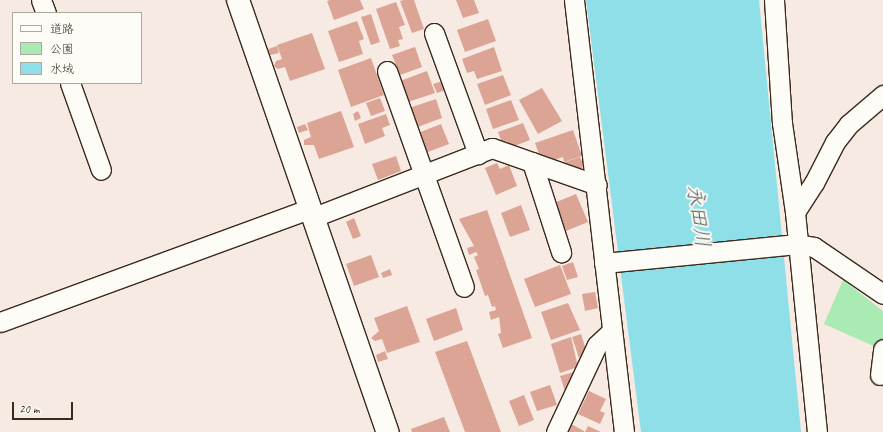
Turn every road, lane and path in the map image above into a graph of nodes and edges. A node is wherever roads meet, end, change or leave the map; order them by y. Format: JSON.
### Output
{"nodes":[{"id":1,"x":41,"y":0,"type":"edge"},
{"id":2,"x":238,"y":0,"type":"edge"},
{"id":3,"x":574,"y":0,"type":"edge"},
{"id":4,"x":774,"y":0,"type":"edge"},
{"id":5,"x":46,"y":12,"type":"edge"},
{"id":6,"x":434,"y":33,"type":"dead end"},
{"id":7,"x":387,"y":71,"type":"dead end"},
{"id":8,"x":70,"y":84,"type":"edge"},
{"id":9,"x":883,"y":95,"type":"edge"},
{"id":10,"x":478,"y":154,"type":"junction"},
{"id":11,"x":532,"y":162,"type":"junction"},
{"id":12,"x":101,"y":170,"type":"dead end"},
{"id":13,"x":424,"y":174,"type":"junction"},
{"id":14,"x":597,"y":185,"type":"junction"},
{"id":15,"x":312,"y":212,"type":"junction"},
{"id":16,"x":795,"y":212,"type":"junction"},
{"id":17,"x":794,"y":244,"type":"junction"},
{"id":18,"x":561,"y":252,"type":"dead end"},
{"id":19,"x":607,"y":262,"type":"junction"},
{"id":20,"x":464,"y":287,"type":"dead end"},
{"id":21,"x":883,"y":294,"type":"edge"},
{"id":22,"x":0,"y":322,"type":"edge"},
{"id":23,"x":611,"y":332,"type":"junction"},
{"id":24,"x":883,"y":349,"type":"edge"},
{"id":25,"x":880,"y":375,"type":"dead end"},
{"id":26,"x":388,"y":432,"type":"edge"},
{"id":27,"x":556,"y":432,"type":"edge"},
{"id":28,"x":624,"y":432,"type":"edge"},
{"id":29,"x":817,"y":432,"type":"edge"}],
"edges":[{"from":1,"to":5,"type":"street"},
{"from":2,"to":15,"type":"street"},
{"from":3,"to":14,"type":"street"},
{"from":4,"to":16,"type":"street"},
{"from":6,"to":10,"type":"street"},
{"from":7,"to":13,"type":"street"},
{"from":8,"to":12,"type":"street"},
{"from":9,"to":16,"type":"street"},
{"from":10,"to":11,"type":"street"},
{"from":10,"to":13,"type":"street"},
{"from":11,"to":14,"type":"street"},
{"from":11,"to":18,"type":"street"},
{"from":13,"to":15,"type":"street"},
{"from":13,"to":20,"type":"street"},
{"from":14,"to":19,"type":"street"},
{"from":15,"to":22,"type":"street"},
{"from":15,"to":26,"type":"street"},
{"from":16,"to":17,"type":"street"},
{"from":17,"to":19,"type":"street"},
{"from":17,"to":21,"type":"street"},
{"from":17,"to":29,"type":"street"},
{"from":19,"to":23,"type":"street"},
{"from":23,"to":27,"type":"street"},
{"from":23,"to":28,"type":"street"},
{"from":24,"to":25,"type":"street"}]}
